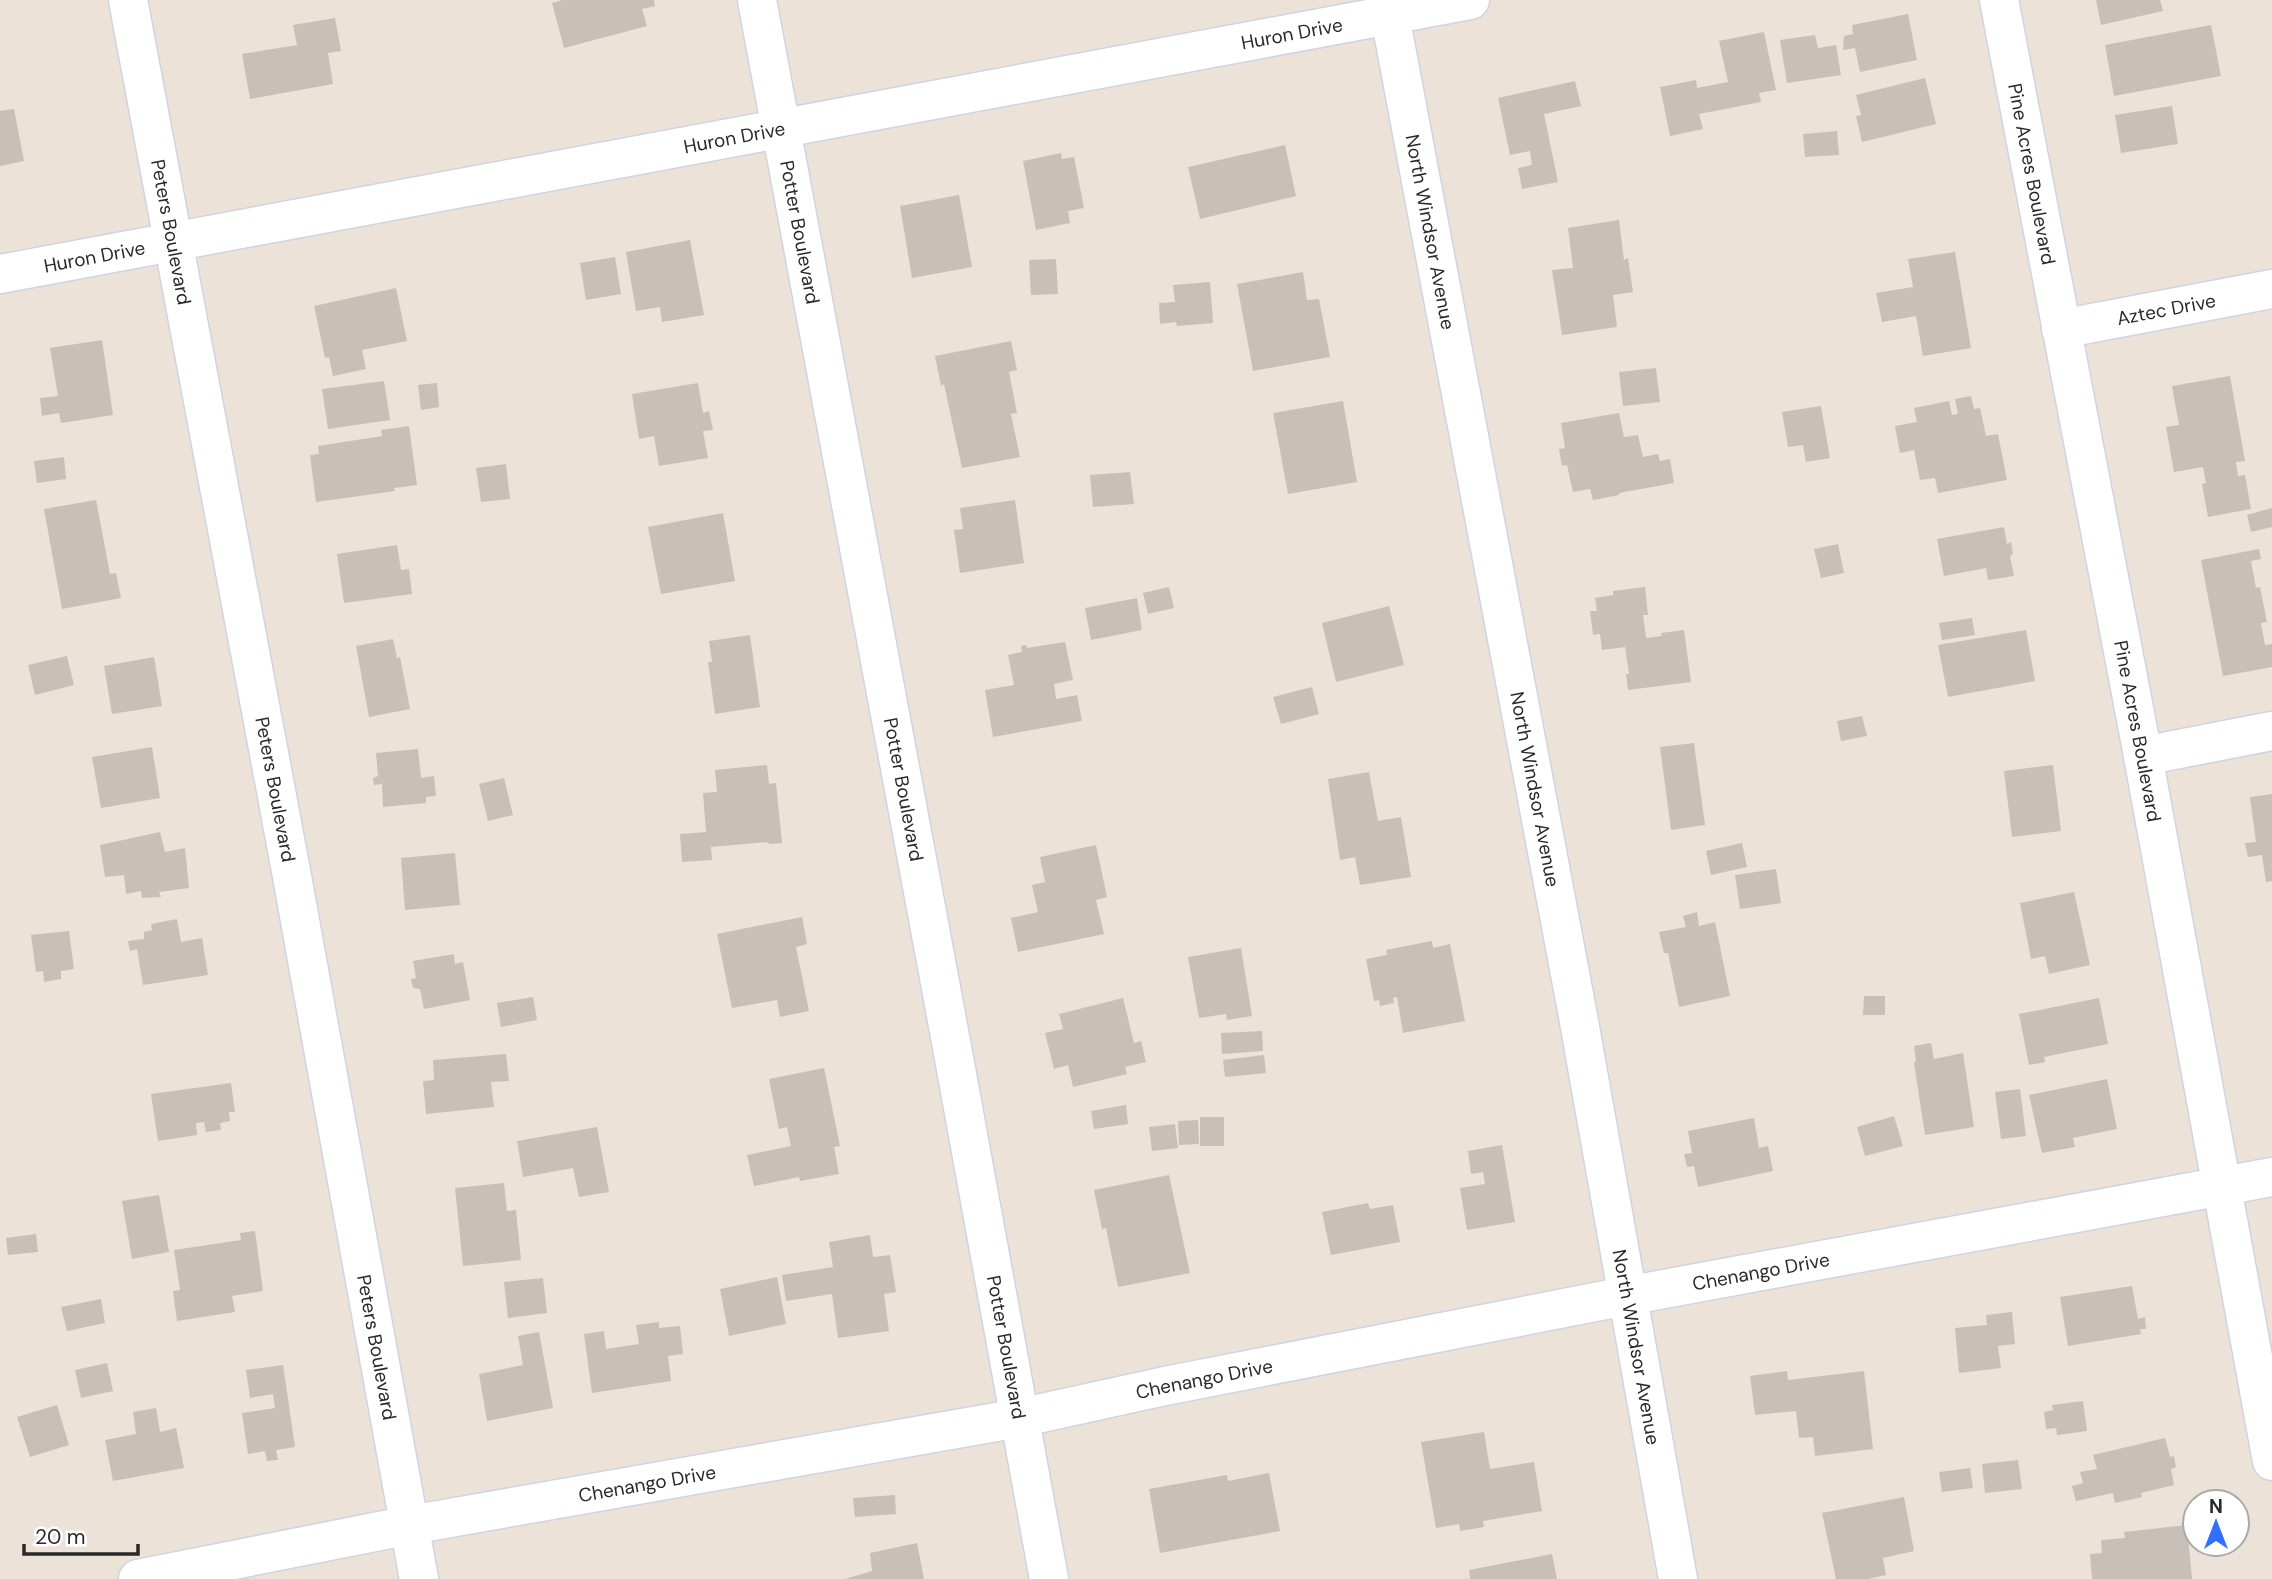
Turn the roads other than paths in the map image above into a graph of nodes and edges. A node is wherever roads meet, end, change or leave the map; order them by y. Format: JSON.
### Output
{"nodes":[{"id":1,"x":128,"y":0,"type":"edge"},
{"id":2,"x":757,"y":0,"type":"edge"},
{"id":3,"x":1470,"y":0,"type":"edge"},
{"id":4,"x":1999,"y":0,"type":"edge"},
{"id":5,"x":1388,"y":7,"type":"edge"},
{"id":6,"x":780,"y":128,"type":"junction"},
{"id":7,"x":173,"y":241,"type":"junction"},
{"id":8,"x":0,"y":274,"type":"edge"},
{"id":9,"x":2272,"y":289,"type":"edge"},
{"id":10,"x":2061,"y":329,"type":"junction"},
{"id":11,"x":2272,"y":732,"type":"edge"},
{"id":12,"x":2143,"y":756,"type":"junction"},
{"id":13,"x":2272,"y":1177,"type":"edge"},
{"id":14,"x":2221,"y":1186,"type":"junction"},
{"id":15,"x":1626,"y":1296,"type":"junction"},
{"id":16,"x":1019,"y":1418,"type":"junction"},
{"id":17,"x":2272,"y":1461,"type":"edge"},
{"id":18,"x":410,"y":1525,"type":"junction"},
{"id":19,"x":138,"y":1579,"type":"edge"},
{"id":20,"x":419,"y":1579,"type":"edge"},
{"id":21,"x":1049,"y":1579,"type":"edge"},
{"id":22,"x":1678,"y":1579,"type":"edge"}],
"edges":[{"from":1,"to":7,"type":"street","name":"Peters Boulevard"},
{"from":2,"to":6,"type":"street","name":"Potter Boulevard"},
{"from":3,"to":5,"type":"street","name":"Huron Drive"},
{"from":4,"to":10,"type":"street","name":"Pine Acres Boulevard"},
{"from":5,"to":6,"type":"street","name":"Huron Drive"},
{"from":5,"to":15,"type":"street","name":"North Windsor Avenue"},
{"from":6,"to":7,"type":"street","name":"Huron Drive"},
{"from":6,"to":16,"type":"street","name":"Potter Boulevard"},
{"from":7,"to":8,"type":"street","name":"Huron Drive"},
{"from":7,"to":18,"type":"street","name":"Peters Boulevard"},
{"from":9,"to":10,"type":"street","name":"Aztec Drive"},
{"from":10,"to":12,"type":"street","name":"Pine Acres Boulevard"},
{"from":11,"to":12,"type":"street"},
{"from":12,"to":14,"type":"street","name":"Pine Acres Boulevard"},
{"from":13,"to":14,"type":"street","name":"Chenango Drive"},
{"from":14,"to":15,"type":"street","name":"Chenango Drive"},
{"from":14,"to":17,"type":"street","name":"Pine Acres Boulevard"},
{"from":15,"to":16,"type":"street","name":"Chenango Drive"},
{"from":15,"to":22,"type":"street","name":"North Windsor Avenue"},
{"from":16,"to":18,"type":"street","name":"Chenango Drive"},
{"from":16,"to":21,"type":"street","name":"Potter Boulevard"},
{"from":18,"to":19,"type":"street","name":"Chenango Drive"},
{"from":18,"to":20,"type":"street","name":"Peters Boulevard"}]}
